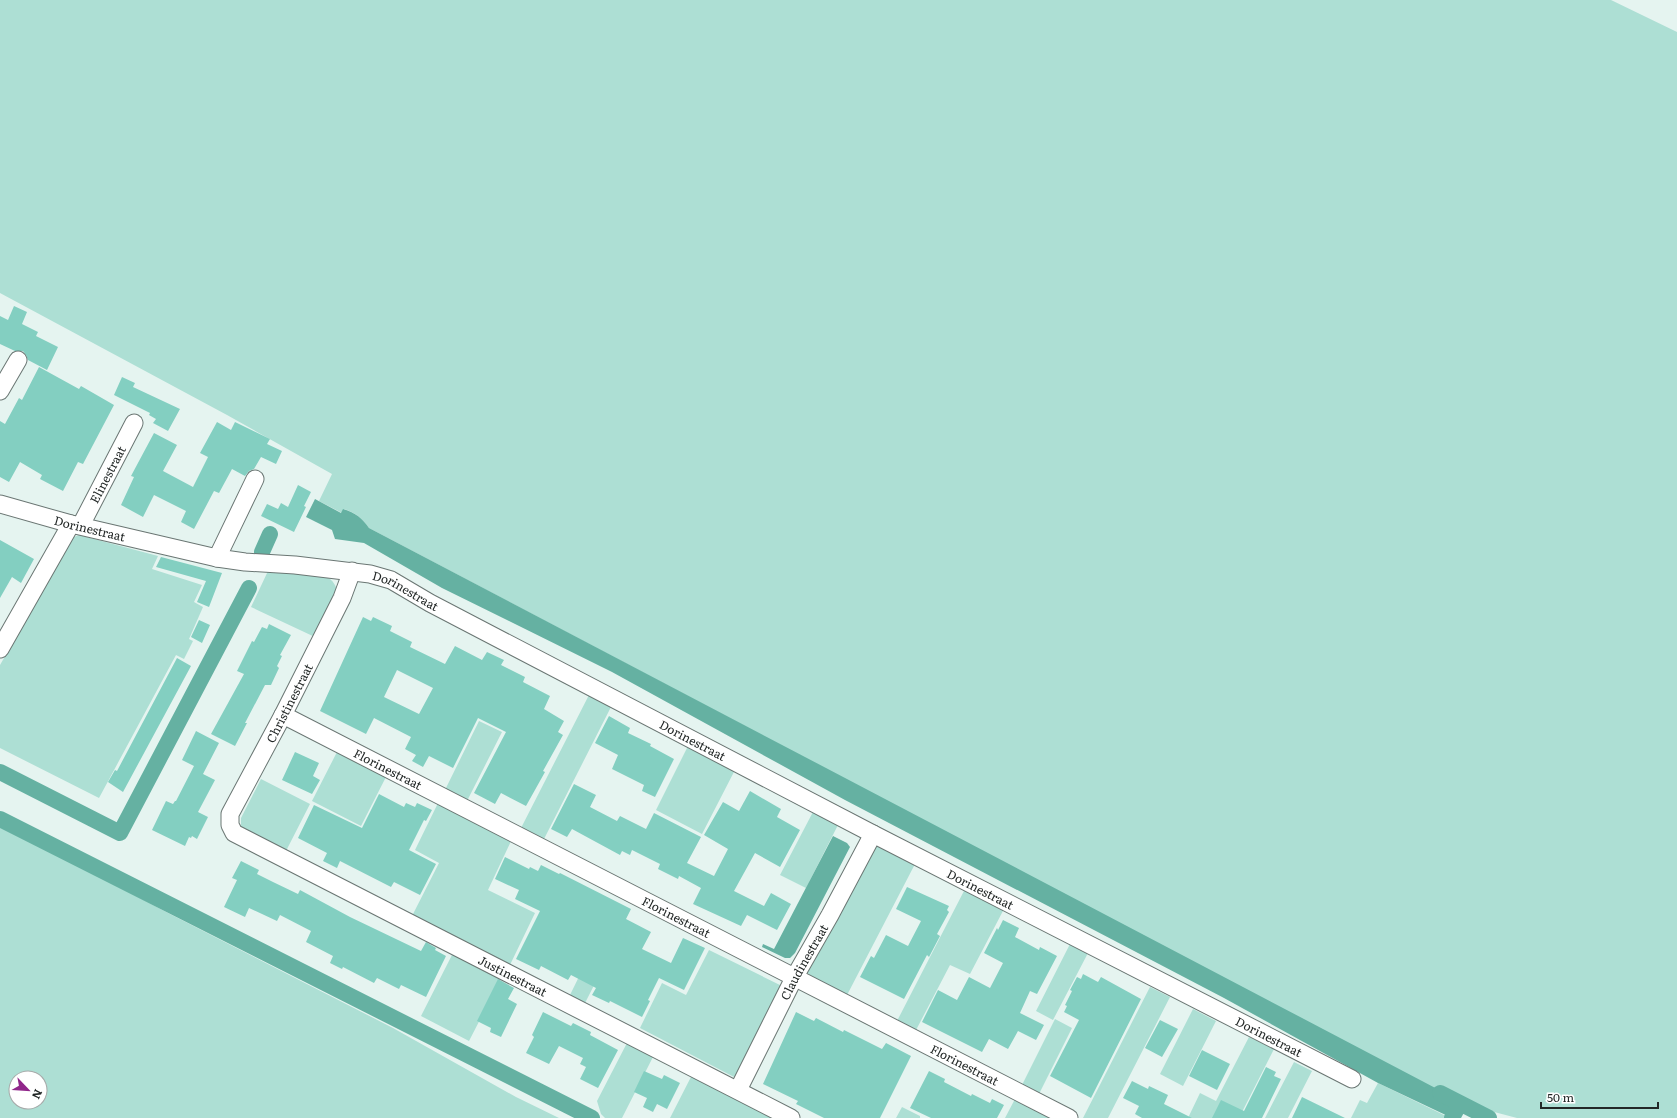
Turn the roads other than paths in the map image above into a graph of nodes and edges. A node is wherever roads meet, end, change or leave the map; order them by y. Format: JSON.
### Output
{"nodes":[{"id":1,"x":18,"y":360,"type":"dead end"},
{"id":2,"x":0,"y":391,"type":"edge"},
{"id":3,"x":134,"y":423,"type":"dead end"},
{"id":4,"x":255,"y":479,"type":"dead end"},
{"id":5,"x":0,"y":504,"type":"edge"},
{"id":6,"x":76,"y":524,"type":"junction"},
{"id":7,"x":217,"y":558,"type":"junction"},
{"id":8,"x":352,"y":571,"type":"junction"},
{"id":9,"x":0,"y":649,"type":"edge"},
{"id":10,"x":283,"y":715,"type":"junction"},
{"id":11,"x":234,"y":833,"type":"joint"},
{"id":12,"x":873,"y":834,"type":"junction"},
{"id":13,"x":794,"y":978,"type":"junction"},
{"id":14,"x":1352,"y":1079,"type":"dead end"},
{"id":15,"x":738,"y":1090,"type":"junction"},
{"id":16,"x":791,"y":1118,"type":"edge"},
{"id":17,"x":1069,"y":1118,"type":"edge"}],
"edges":[{"from":1,"to":2,"type":"street"},
{"from":3,"to":6,"type":"street","name":"Elinestraat"},
{"from":4,"to":7,"type":"street"},
{"from":5,"to":6,"type":"street","name":"Dorinestraat"},
{"from":6,"to":7,"type":"street","name":"Dorinestraat"},
{"from":6,"to":9,"type":"street","name":"Elinestraat"},
{"from":7,"to":8,"type":"street","name":"Dorinestraat"},
{"from":8,"to":10,"type":"street","name":"Christinestraat"},
{"from":8,"to":12,"type":"street","name":"Dorinestraat"},
{"from":10,"to":11,"type":"street","name":"Christinestraat"},
{"from":10,"to":13,"type":"street","name":"Florinestraat"},
{"from":11,"to":15,"type":"street","name":"Justinestraat"},
{"from":12,"to":13,"type":"street","name":"Claudinestraat"},
{"from":12,"to":14,"type":"street","name":"Dorinestraat"},
{"from":13,"to":15,"type":"street","name":"Claudinestraat"},
{"from":13,"to":17,"type":"street","name":"Florinestraat"},
{"from":15,"to":16,"type":"street","name":"Justinestraat"}]}
